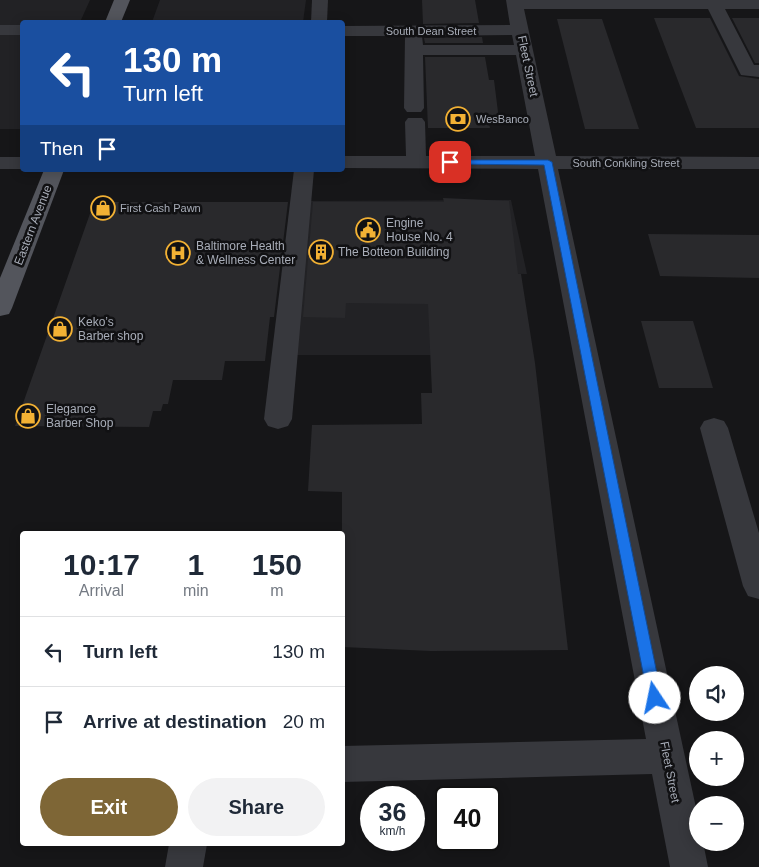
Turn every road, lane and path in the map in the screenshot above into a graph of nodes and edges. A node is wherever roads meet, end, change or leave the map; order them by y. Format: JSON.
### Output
{"nodes":[{"id":1,"x":122,"y":0,"type":"edge"},
{"id":2,"x":320,"y":0,"type":"edge"},
{"id":3,"x":515,"y":2,"type":"edge"},
{"id":4,"x":714,"y":4,"type":"junction"},
{"id":5,"x":759,"y":4,"type":"edge"},
{"id":6,"x":114,"y":20,"type":"edge"},
{"id":7,"x":319,"y":20,"type":"edge"},
{"id":8,"x":0,"y":30,"type":"edge"},
{"id":9,"x":20,"y":30,"type":"edge"},
{"id":10,"x":520,"y":30,"type":"junction"},
{"id":11,"x":345,"y":31,"type":"edge"},
{"id":12,"x":413,"y":31,"type":"junction"},
{"id":13,"x":414,"y":50,"type":"junction"},
{"id":14,"x":524,"y":50,"type":"junction"},
{"id":15,"x":740,"y":56,"type":"junction"},
{"id":16,"x":759,"y":57,"type":"edge"},
{"id":17,"x":759,"y":71,"type":"edge"},
{"id":18,"x":345,"y":162,"type":"edge"},
{"id":19,"x":416,"y":162,"type":"junction"},
{"id":20,"x":548,"y":162,"type":"junction"},
{"id":21,"x":0,"y":163,"type":"edge"},
{"id":22,"x":20,"y":163,"type":"edge"},
{"id":23,"x":759,"y":163,"type":"edge"},
{"id":24,"x":53,"y":172,"type":"edge"},
{"id":25,"x":304,"y":172,"type":"edge"},
{"id":26,"x":0,"y":308,"type":"edge"},
{"id":27,"x":278,"y":419,"type":"dead end"},
{"id":28,"x":714,"y":428,"type":"dead end"},
{"id":29,"x":759,"y":586,"type":"edge"},
{"id":30,"x":667,"y":756,"type":"junction"},
{"id":31,"x":345,"y":764,"type":"edge"},
{"id":32,"x":188,"y":846,"type":"edge"},
{"id":33,"x":184,"y":867,"type":"edge"},
{"id":34,"x":689,"y":867,"type":"edge"}],
"edges":[{"from":1,"to":6,"type":"main road"},
{"from":2,"to":7,"type":"street"},
{"from":3,"to":4,"type":"street"},
{"from":3,"to":10,"type":"street","name":"Fleet Street"},
{"from":4,"to":5,"type":"street"},
{"from":4,"to":15,"type":"street"},
{"from":8,"to":9,"type":"street"},
{"from":10,"to":12,"type":"street","name":"South Dean Street"},
{"from":10,"to":14,"type":"street","name":"Fleet Street"},
{"from":11,"to":12,"type":"street","name":"South Dean Street"},
{"from":12,"to":13,"type":"street"},
{"from":13,"to":14,"type":"street"},
{"from":13,"to":19,"type":"street"},
{"from":14,"to":20,"type":"street","name":"Fleet Street"},
{"from":15,"to":16,"type":"street"},
{"from":15,"to":17,"type":"street"},
{"from":18,"to":19,"type":"street","name":"South Conkling Street"},
{"from":19,"to":20,"type":"street","name":"South Conkling Street"},
{"from":20,"to":23,"type":"street","name":"South Conkling Street"},
{"from":20,"to":30,"type":"street","name":"Fleet Street"},
{"from":21,"to":22,"type":"street"},
{"from":24,"to":26,"type":"main road","name":"Eastern Avenue"},
{"from":25,"to":27,"type":"street"},
{"from":28,"to":29,"type":"street"},
{"from":30,"to":31,"type":"street"},
{"from":30,"to":34,"type":"street","name":"Fleet Street"},
{"from":32,"to":33,"type":"street"}]}
